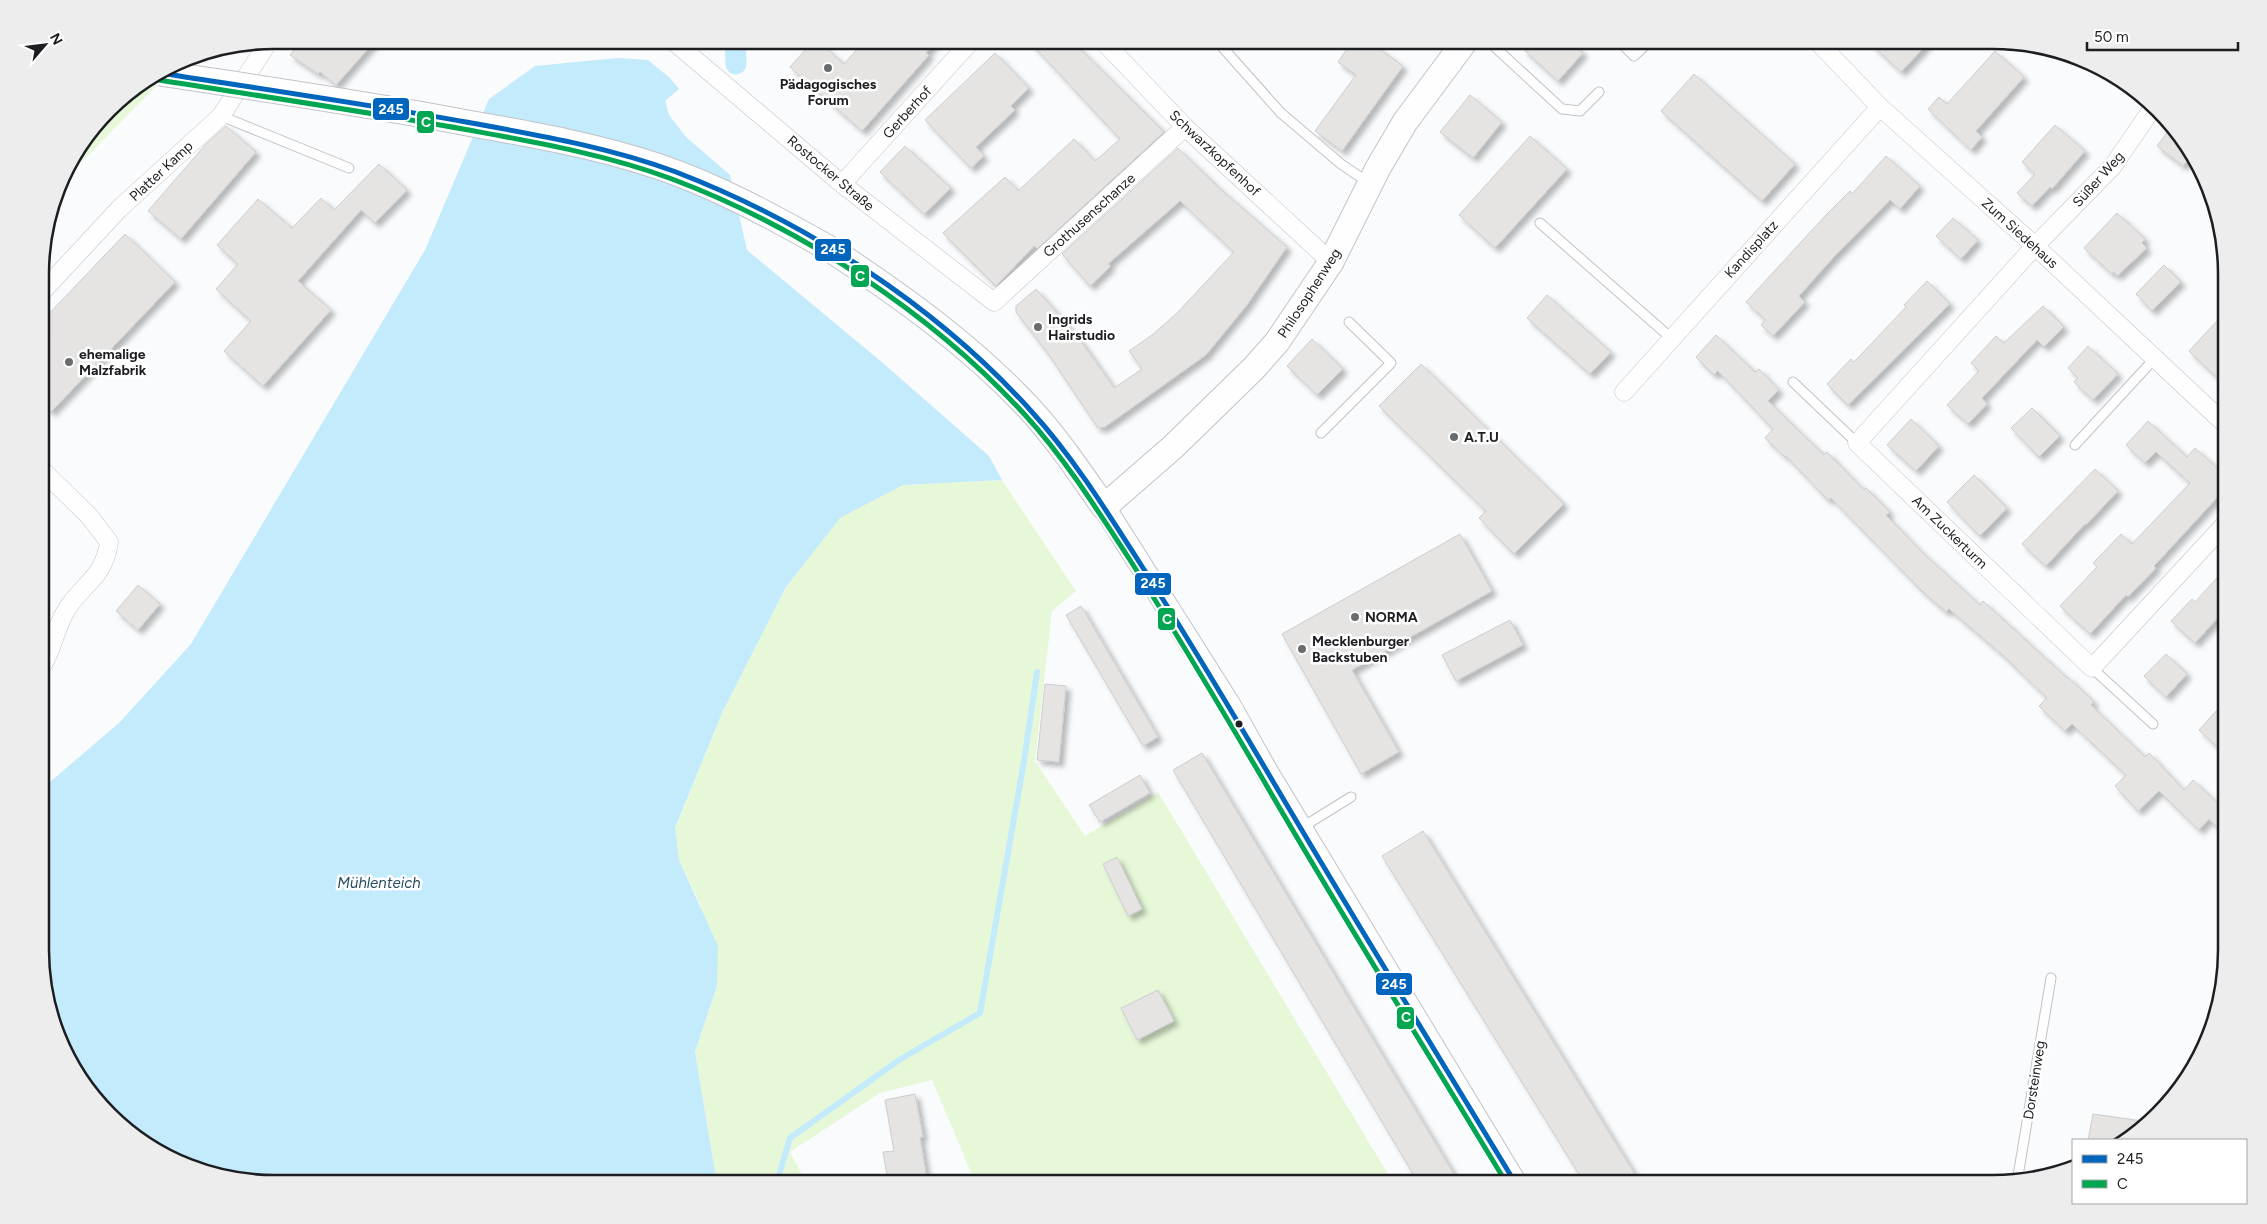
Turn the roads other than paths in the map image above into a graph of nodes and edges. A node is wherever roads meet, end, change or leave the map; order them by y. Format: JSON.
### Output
{"nodes":[{"id":1,"x":264,"y":49,"type":"edge"},
{"id":2,"x":683,"y":49,"type":"edge"},
{"id":3,"x":964,"y":49,"type":"edge"},
{"id":4,"x":1111,"y":49,"type":"edge"},
{"id":5,"x":1224,"y":49,"type":"edge"},
{"id":6,"x":1459,"y":49,"type":"edge"},
{"id":7,"x":1497,"y":49,"type":"edge"},
{"id":8,"x":1627,"y":49,"type":"edge"},
{"id":9,"x":1641,"y":49,"type":"edge"},
{"id":10,"x":1825,"y":49,"type":"edge"},
{"id":11,"x":169,"y":74,"type":"edge"},
{"id":12,"x":1599,"y":92,"type":"dead end"},
{"id":13,"x":1880,"y":107,"type":"junction"},
{"id":14,"x":2150,"y":113,"type":"edge"},
{"id":15,"x":221,"y":116,"type":"junction"},
{"id":16,"x":1185,"y":127,"type":"junction"},
{"id":17,"x":349,"y":168,"type":"dead end"},
{"id":18,"x":842,"y":184,"type":"junction"},
{"id":19,"x":1371,"y":184,"type":"junction"},
{"id":20,"x":1540,"y":222,"type":"dead end"},
{"id":21,"x":2035,"y":246,"type":"junction"},
{"id":22,"x":1331,"y":262,"type":"junction"},
{"id":23,"x":49,"y":283,"type":"edge"},
{"id":24,"x":994,"y":302,"type":"joint"},
{"id":25,"x":1350,"y":322,"type":"dead end"},
{"id":26,"x":1671,"y":338,"type":"junction"},
{"id":27,"x":2155,"y":358,"type":"junction"},
{"id":28,"x":1793,"y":382,"type":"dead end"},
{"id":29,"x":1624,"y":392,"type":"dead end"},
{"id":30,"x":2218,"y":417,"type":"edge"},
{"id":31,"x":1321,"y":433,"type":"dead end"},
{"id":32,"x":1857,"y":443,"type":"junction"},
{"id":33,"x":2075,"y":445,"type":"dead end"},
{"id":34,"x":49,"y":477,"type":"edge"},
{"id":35,"x":1104,"y":508,"type":"junction"},
{"id":36,"x":2218,"y":532,"type":"edge"},
{"id":37,"x":49,"y":649,"type":"edge"},
{"id":38,"x":2092,"y":668,"type":"junction"},
{"id":39,"x":2153,"y":724,"type":"dead end"},
{"id":40,"x":1351,"y":797,"type":"dead end"},
{"id":41,"x":1301,"y":828,"type":"junction"},
{"id":42,"x":2051,"y":978,"type":"dead end"},
{"id":43,"x":2018,"y":1174,"type":"edge"},
{"id":44,"x":1511,"y":1175,"type":"edge"}],
"edges":[{"from":1,"to":15,"type":"street","name":"Platter Kamp"},
{"from":2,"to":18,"type":"street","name":"Rostocker Straße"},
{"from":3,"to":18,"type":"street","name":"Gerberhof"},
{"from":4,"to":16,"type":"street","name":"Schwarzkopfenhof"},
{"from":5,"to":19,"type":"lane"},
{"from":6,"to":19,"type":"main road","name":"Philosophenweg"},
{"from":7,"to":12,"type":"lane"},
{"from":8,"to":9,"type":"lane"},
{"from":10,"to":13,"type":"street","name":"Zum Siedehaus"},
{"from":11,"to":35,"type":"main road","bridge":true},
{"from":13,"to":21,"type":"street","name":"Zum Siedehaus"},
{"from":13,"to":26,"type":"street","name":"Kandisplatz"},
{"from":14,"to":21,"type":"street","name":"Süßer Weg"},
{"from":15,"to":17,"type":"lane"},
{"from":15,"to":23,"type":"street","name":"Platter Kamp"},
{"from":16,"to":22,"type":"street","name":"Schwarzkopfenhof"},
{"from":16,"to":24,"type":"street","name":"Grothusenschanze"},
{"from":18,"to":24,"type":"street","name":"Rostocker Straße"},
{"from":19,"to":22,"type":"main road","name":"Philosophenweg"},
{"from":20,"to":26,"type":"lane"},
{"from":21,"to":27,"type":"street","name":"Zum Siedehaus"},
{"from":21,"to":32,"type":"street"},
{"from":22,"to":35,"type":"main road","name":"Philosophenweg"},
{"from":25,"to":31,"type":"lane"},
{"from":26,"to":29,"type":"street","name":"Kandisplatz"},
{"from":27,"to":30,"type":"street","name":"Zum Siedehaus"},
{"from":27,"to":33,"type":"lane"},
{"from":28,"to":32,"type":"lane"},
{"from":32,"to":38,"type":"street","name":"Am Zuckerturm"},
{"from":34,"to":37,"type":"street"},
{"from":35,"to":41,"type":"street"},
{"from":36,"to":38,"type":"street"},
{"from":38,"to":39,"type":"lane"},
{"from":40,"to":41,"type":"lane"},
{"from":41,"to":44,"type":"street"},
{"from":42,"to":43,"type":"lane","name":"Dorsteinweg"}]}
